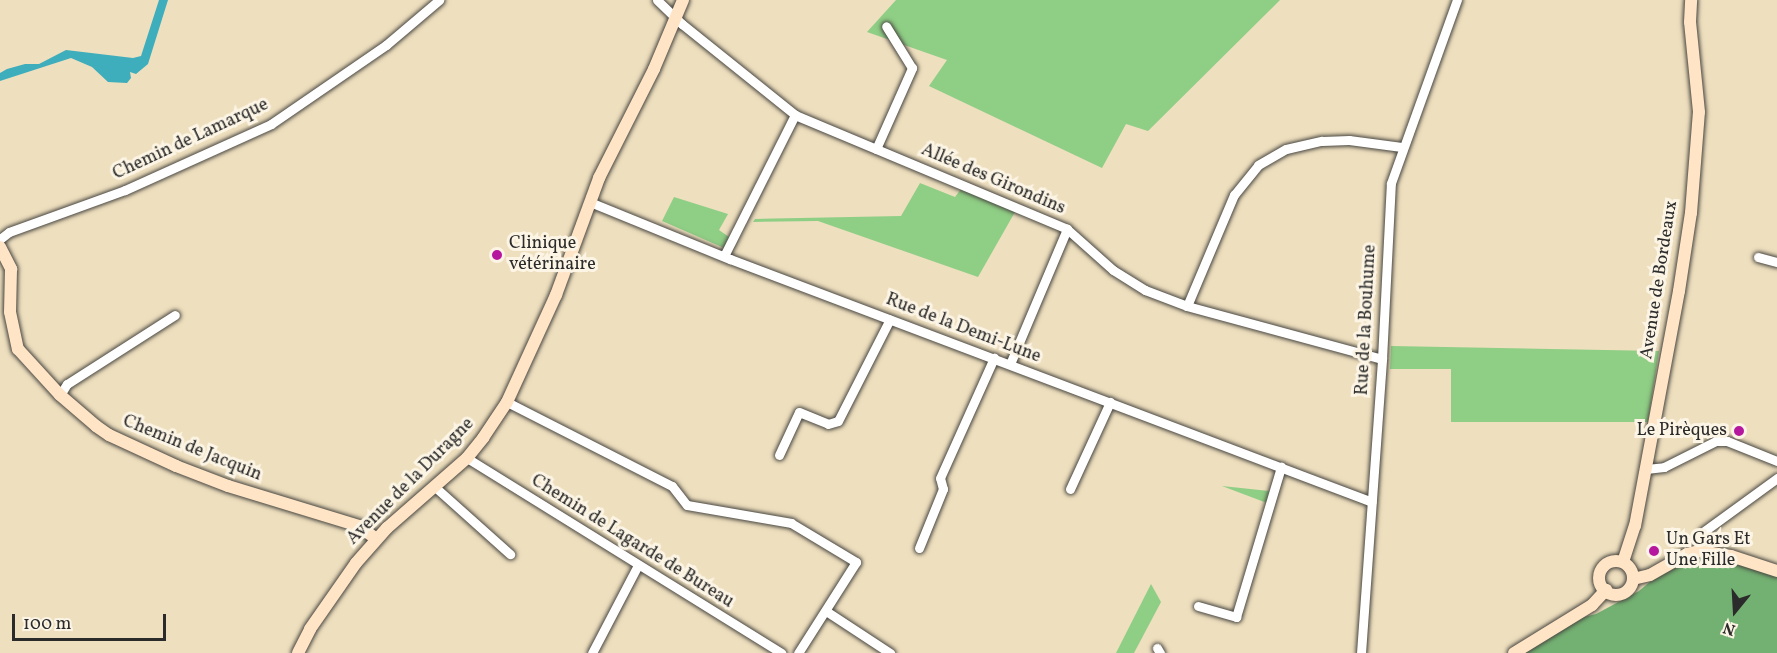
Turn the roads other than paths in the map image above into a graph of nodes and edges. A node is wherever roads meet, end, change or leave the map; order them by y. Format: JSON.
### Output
{"nodes":[{"id":1,"x":438,"y":0,"type":"edge"},
{"id":2,"x":657,"y":0,"type":"edge"},
{"id":3,"x":683,"y":0,"type":"edge"},
{"id":4,"x":1457,"y":0,"type":"edge"},
{"id":5,"x":1691,"y":0,"type":"edge"},
{"id":6,"x":676,"y":18,"type":"junction"},
{"id":7,"x":886,"y":26,"type":"dead end"},
{"id":8,"x":795,"y":115,"type":"junction"},
{"id":9,"x":1402,"y":147,"type":"junction"},
{"id":10,"x":876,"y":149,"type":"junction"},
{"id":11,"x":590,"y":202,"type":"junction"},
{"id":12,"x":1067,"y":229,"type":"junction"},
{"id":13,"x":0,"y":239,"type":"edge"},
{"id":14,"x":0,"y":247,"type":"edge"},
{"id":15,"x":724,"y":256,"type":"junction"},
{"id":16,"x":1758,"y":257,"type":"dead end"},
{"id":17,"x":1777,"y":261,"type":"edge"},
{"id":18,"x":1187,"y":306,"type":"junction"},
{"id":19,"x":175,"y":315,"type":"dead end"},
{"id":20,"x":890,"y":319,"type":"junction"},
{"id":21,"x":994,"y":358,"type":"junction"},
{"id":22,"x":1382,"y":359,"type":"junction"},
{"id":23,"x":1010,"y":364,"type":"junction"},
{"id":24,"x":60,"y":395,"type":"junction"},
{"id":25,"x":507,"y":402,"type":"junction"},
{"id":26,"x":1110,"y":402,"type":"junction"},
{"id":27,"x":779,"y":455,"type":"dead end"},
{"id":28,"x":466,"y":458,"type":"junction"},
{"id":29,"x":1777,"y":461,"type":"edge"},
{"id":30,"x":1281,"y":467,"type":"junction"},
{"id":31,"x":1646,"y":469,"type":"junction"},
{"id":32,"x":1777,"y":478,"type":"edge"},
{"id":33,"x":435,"y":487,"type":"junction"},
{"id":34,"x":1070,"y":489,"type":"dead end"},
{"id":35,"x":1372,"y":502,"type":"junction"},
{"id":36,"x":376,"y":539,"type":"junction"},
{"id":37,"x":919,"y":548,"type":"dead end"},
{"id":38,"x":1699,"y":551,"type":"junction"},
{"id":39,"x":510,"y":554,"type":"dead end"},
{"id":40,"x":1623,"y":562,"type":"junction"},
{"id":41,"x":638,"y":565,"type":"junction"},
{"id":42,"x":1777,"y":572,"type":"edge"},
{"id":43,"x":1633,"y":579,"type":"junction"},
{"id":44,"x":1606,"y":590,"type":"junction"},
{"id":45,"x":1198,"y":606,"type":"dead end"},
{"id":46,"x":826,"y":611,"type":"junction"},
{"id":47,"x":298,"y":653,"type":"edge"},
{"id":48,"x":592,"y":653,"type":"edge"},
{"id":49,"x":781,"y":653,"type":"edge"},
{"id":50,"x":798,"y":653,"type":"edge"},
{"id":51,"x":890,"y":653,"type":"edge"},
{"id":52,"x":1361,"y":653,"type":"edge"},
{"id":53,"x":1514,"y":653,"type":"edge"}],
"edges":[{"from":1,"to":13,"type":"street","name":"Chemin de Lamarque"},
{"from":2,"to":6,"type":"street"},
{"from":3,"to":6,"type":"street","name":"Avenue de la Duragne"},
{"from":4,"to":9,"type":"street","name":"Rue de la Bouhume"},
{"from":5,"to":31,"type":"street","name":"Avenue de Bordeaux"},
{"from":6,"to":8,"type":"street","name":"Allée des Girondins"},
{"from":6,"to":11,"type":"street","name":"Avenue de la Duragne"},
{"from":7,"to":10,"type":"street"},
{"from":8,"to":10,"type":"street","name":"Allée des Girondins"},
{"from":8,"to":15,"type":"street"},
{"from":9,"to":18,"type":"street"},
{"from":9,"to":22,"type":"street","name":"Rue de la Bouhume"},
{"from":10,"to":12,"type":"street","name":"Allée des Girondins"},
{"from":11,"to":15,"type":"street","name":"Rue de la Demi-Lune"},
{"from":11,"to":25,"type":"street","name":"Avenue de la Duragne"},
{"from":12,"to":18,"type":"street","name":"Allée des Girondins"},
{"from":12,"to":23,"type":"street"},
{"from":14,"to":24,"type":"street","name":"Chemin de Jacquin"},
{"from":15,"to":20,"type":"street","name":"Rue de la Demi-Lune"},
{"from":16,"to":17,"type":"street"},
{"from":18,"to":22,"type":"street","name":"Allée des Girondins"},
{"from":19,"to":24,"type":"street"},
{"from":20,"to":21,"type":"street","name":"Rue de la Demi-Lune"},
{"from":20,"to":27,"type":"street"},
{"from":21,"to":23,"type":"street","name":"Rue de la Demi-Lune"},
{"from":21,"to":37,"type":"street"},
{"from":22,"to":35,"type":"street","name":"Rue de la Bouhume"},
{"from":23,"to":26,"type":"street","name":"Rue de la Demi-Lune"},
{"from":24,"to":36,"type":"street","name":"Chemin de Jacquin"},
{"from":25,"to":28,"type":"street","name":"Avenue de la Duragne"},
{"from":25,"to":46,"type":"street"},
{"from":26,"to":30,"type":"street","name":"Rue de la Demi-Lune"},
{"from":26,"to":34,"type":"street"},
{"from":28,"to":33,"type":"street","name":"Avenue de la Duragne"},
{"from":28,"to":41,"type":"street","name":"Chemin de Lagarde de Bureau"},
{"from":29,"to":31,"type":"street"},
{"from":30,"to":35,"type":"street","name":"Rue de la Demi-Lune"},
{"from":30,"to":45,"type":"street"},
{"from":31,"to":40,"type":"street","name":"Avenue de Bordeaux"},
{"from":32,"to":38,"type":"street"},
{"from":33,"to":36,"type":"street","name":"Avenue de la Duragne"},
{"from":33,"to":39,"type":"street"},
{"from":35,"to":52,"type":"street","name":"Rue de la Bouhume"},
{"from":36,"to":47,"type":"street","name":"Avenue de la Duragne"},
{"from":38,"to":42,"type":"street"},
{"from":38,"to":43,"type":"street"},
{"from":40,"to":43,"type":"street"},
{"from":40,"to":44,"type":"street"},
{"from":41,"to":48,"type":"street"},
{"from":41,"to":49,"type":"street","name":"Chemin de Lagarde de Bureau"},
{"from":43,"to":44,"type":"street"},
{"from":44,"to":53,"type":"street"},
{"from":46,"to":50,"type":"street"},
{"from":46,"to":51,"type":"street"}]}
